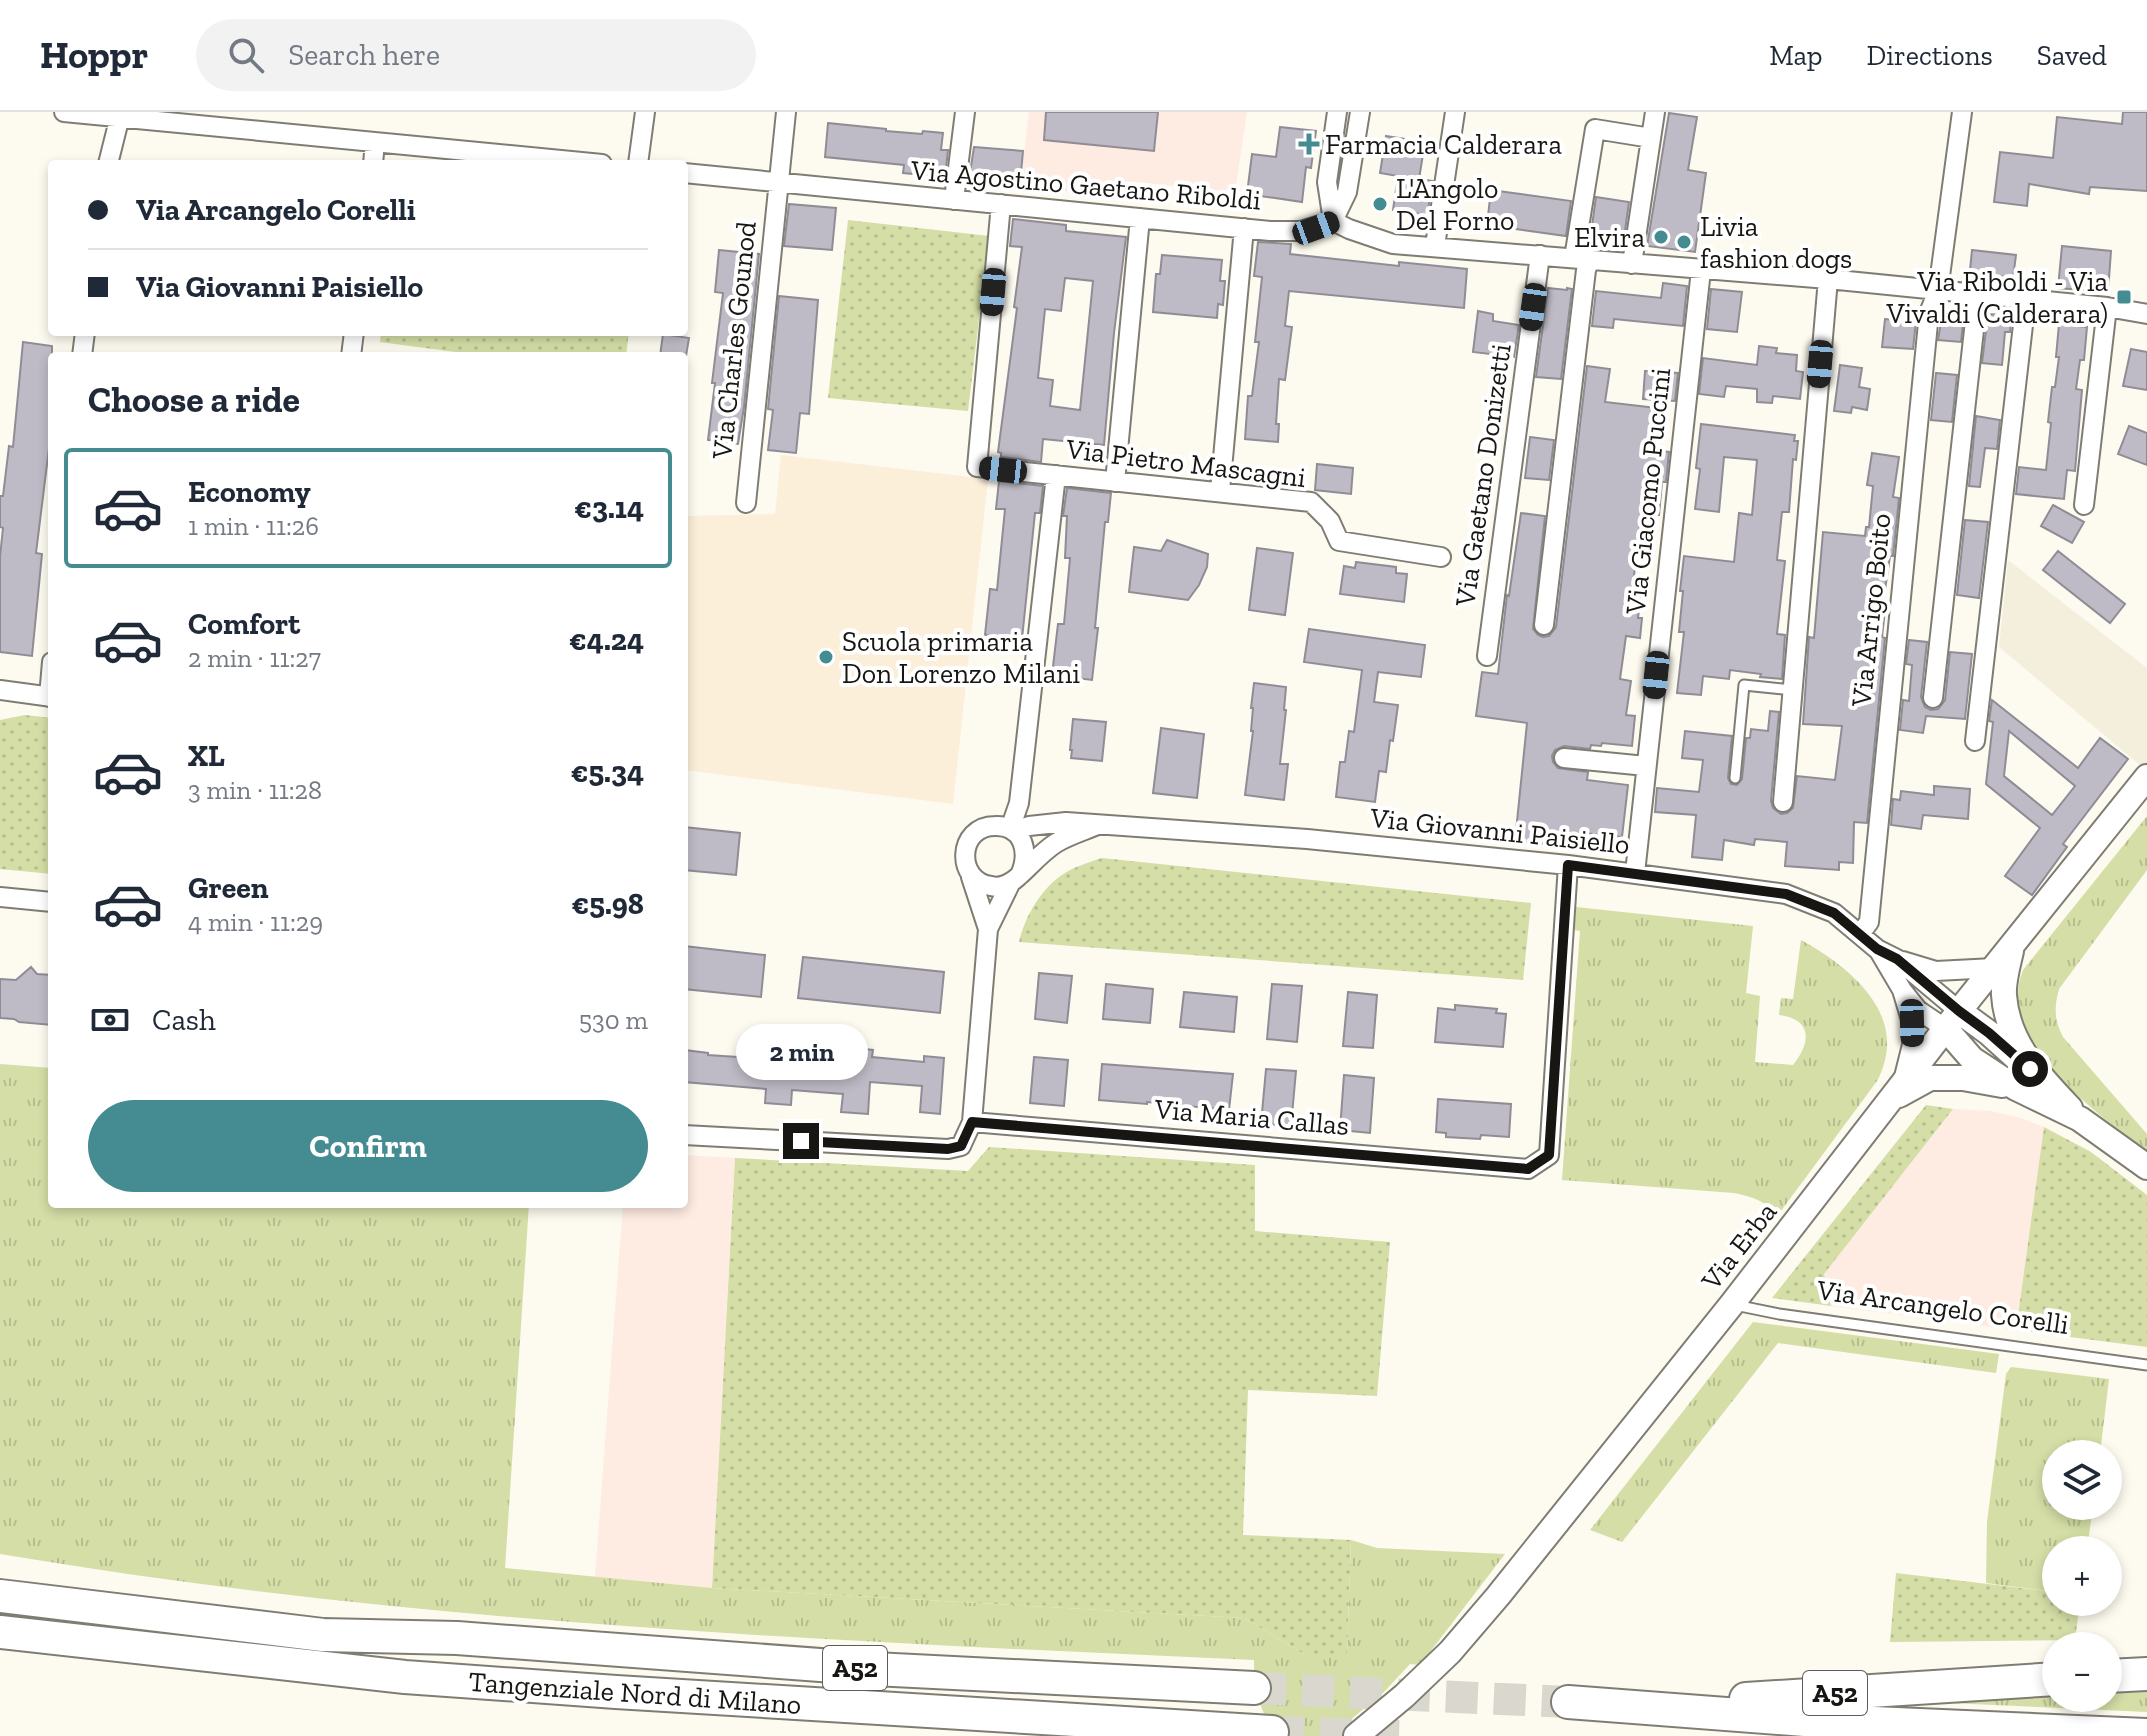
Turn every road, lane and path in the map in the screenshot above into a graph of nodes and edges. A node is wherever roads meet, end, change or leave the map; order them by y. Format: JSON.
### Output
{"nodes":[{"id":1,"x":64,"y":112,"type":"edge"},
{"id":2,"x":645,"y":112,"type":"edge"},
{"id":3,"x":786,"y":112,"type":"edge"},
{"id":4,"x":965,"y":112,"type":"edge"},
{"id":5,"x":1337,"y":112,"type":"edge"},
{"id":6,"x":1360,"y":112,"type":"edge"},
{"id":7,"x":1455,"y":112,"type":"edge"},
{"id":8,"x":1655,"y":112,"type":"edge"},
{"id":9,"x":1962,"y":112,"type":"edge"},
{"id":10,"x":121,"y":115,"type":"edge"},
{"id":11,"x":1651,"y":138,"type":"junction"},
{"id":12,"x":375,"y":142,"type":"junction"},
{"id":13,"x":109,"y":160,"type":"edge"},
{"id":14,"x":373,"y":160,"type":"edge"},
{"id":15,"x":561,"y":160,"type":"edge"},
{"id":16,"x":639,"y":160,"type":"edge"},
{"id":17,"x":688,"y":173,"type":"edge"},
{"id":18,"x":777,"y":183,"type":"junction"},
{"id":19,"x":954,"y":200,"type":"junction"},
{"id":20,"x":1001,"y":204,"type":"junction"},
{"id":21,"x":1140,"y":218,"type":"junction"},
{"id":22,"x":1333,"y":221,"type":"junction"},
{"id":23,"x":1244,"y":228,"type":"junction"},
{"id":24,"x":1435,"y":246,"type":"junction"},
{"id":25,"x":1540,"y":255,"type":"junction"},
{"id":26,"x":1582,"y":259,"type":"junction"},
{"id":27,"x":1632,"y":264,"type":"junction"},
{"id":28,"x":1700,"y":274,"type":"junction"},
{"id":29,"x":1828,"y":279,"type":"junction"},
{"id":30,"x":1976,"y":294,"type":"junction"},
{"id":31,"x":1936,"y":295,"type":"junction"},
{"id":32,"x":2026,"y":299,"type":"junction"},
{"id":33,"x":2107,"y":307,"type":"junction"},
{"id":34,"x":2147,"y":314,"type":"edge"},
{"id":35,"x":1056,"y":475,"type":"junction"},
{"id":36,"x":1115,"y":482,"type":"junction"},
{"id":37,"x":1220,"y":491,"type":"junction"},
{"id":38,"x":746,"y":503,"type":"dead end"},
{"id":39,"x":2084,"y":505,"type":"dead end"},
{"id":40,"x":1441,"y":557,"type":"dead end"},
{"id":41,"x":1544,"y":625,"type":"dead end"},
{"id":42,"x":1487,"y":656,"type":"dead end"},
{"id":43,"x":0,"y":690,"type":"edge"},
{"id":44,"x":1792,"y":690,"type":"junction"},
{"id":45,"x":48,"y":697,"type":"edge"},
{"id":46,"x":48,"y":697,"type":"edge"},
{"id":47,"x":1933,"y":698,"type":"dead end"},
{"id":48,"x":0,"y":703,"type":"edge"},
{"id":49,"x":1975,"y":741,"type":"dead end"},
{"id":50,"x":1564,"y":758,"type":"dead end"},
{"id":51,"x":1646,"y":766,"type":"junction"},
{"id":52,"x":2147,"y":777,"type":"edge"},
{"id":53,"x":1735,"y":778,"type":"dead end"},
{"id":54,"x":1783,"y":802,"type":"dead end"},
{"id":55,"x":1100,"y":824,"type":"junction"},
{"id":56,"x":1011,"y":830,"type":"junction"},
{"id":57,"x":1568,"y":865,"type":"junction"},
{"id":58,"x":1635,"y":873,"type":"junction"},
{"id":59,"x":971,"y":877,"type":"junction"},
{"id":60,"x":1015,"y":879,"type":"junction"},
{"id":61,"x":0,"y":897,"type":"edge"},
{"id":62,"x":48,"y":902,"type":"edge"},
{"id":63,"x":988,"y":929,"type":"junction"},
{"id":64,"x":1860,"y":934,"type":"junction"},
{"id":65,"x":2011,"y":948,"type":"junction"},
{"id":66,"x":1877,"y":949,"type":"junction"},
{"id":67,"x":1897,"y":959,"type":"junction"},
{"id":68,"x":1994,"y":968,"type":"junction"},
{"id":69,"x":1902,"y":990,"type":"junction"},
{"id":70,"x":1952,"y":1020,"type":"junction"},
{"id":71,"x":2046,"y":1083,"type":"junction"},
{"id":72,"x":2016,"y":1088,"type":"junction"},
{"id":73,"x":1891,"y":1100,"type":"junction"},
{"id":74,"x":2080,"y":1119,"type":"junction"},
{"id":75,"x":972,"y":1122,"type":"junction"},
{"id":76,"x":688,"y":1135,"type":"edge"},
{"id":77,"x":2147,"y":1167,"type":"edge"},
{"id":78,"x":1732,"y":1304,"type":"junction"},
{"id":79,"x":2147,"y":1365,"type":"edge"},
{"id":80,"x":0,"y":1574,"type":"edge"},
{"id":81,"x":0,"y":1596,"type":"edge"},
{"id":82,"x":0,"y":1632,"type":"edge"},
{"id":83,"x":457,"y":1638,"type":"junction"},
{"id":84,"x":2147,"y":1674,"type":"edge"},
{"id":85,"x":2122,"y":1675,"type":"edge"},
{"id":86,"x":2042,"y":1680,"type":"edge"},
{"id":87,"x":1254,"y":1688,"type":"tunnel mouth"},
{"id":88,"x":1568,"y":1702,"type":"tunnel mouth"},
{"id":89,"x":1615,"y":1705,"type":"junction"},
{"id":90,"x":1272,"y":1732,"type":"dead end"},
{"id":91,"x":1358,"y":1735,"type":"edge"},
{"id":92,"x":2147,"y":1735,"type":"edge"}],
"edges":[{"from":1,"to":10,"type":"street"},
{"from":2,"to":16,"type":"street"},
{"from":3,"to":18,"type":"street","name":"Via Charles Gounod"},
{"from":4,"to":19,"type":"street"},
{"from":5,"to":22,"type":"street"},
{"from":6,"to":22,"type":"street"},
{"from":7,"to":24,"type":"street"},
{"from":8,"to":11,"type":"street"},
{"from":9,"to":31,"type":"street","name":"Via Arrigo Boito"},
{"from":10,"to":12,"type":"street"},
{"from":10,"to":13,"type":"street"},
{"from":11,"to":26,"type":"street"},
{"from":11,"to":27,"type":"street"},
{"from":12,"to":14,"type":"street"},
{"from":12,"to":15,"type":"street"},
{"from":17,"to":18,"type":"street","name":"Via Agostino Gaetano Riboldi"},
{"from":18,"to":19,"type":"street","name":"Via Agostino Gaetano Riboldi"},
{"from":18,"to":38,"type":"street","name":"Via Charles Gounod"},
{"from":19,"to":20,"type":"street","name":"Via Agostino Gaetano Riboldi"},
{"from":20,"to":21,"type":"street","name":"Via Agostino Gaetano Riboldi"},
{"from":20,"to":35,"type":"street","name":"Via Pietro Mascagni"},
{"from":21,"to":23,"type":"street","name":"Via Agostino Gaetano Riboldi"},
{"from":21,"to":36,"type":"street"},
{"from":22,"to":23,"type":"street","name":"Via Agostino Gaetano Riboldi"},
{"from":22,"to":24,"type":"street"},
{"from":23,"to":37,"type":"street"},
{"from":24,"to":25,"type":"street"},
{"from":25,"to":26,"type":"street"},
{"from":25,"to":42,"type":"street","name":"Via Gaetano Donizetti"},
{"from":26,"to":27,"type":"street"},
{"from":26,"to":41,"type":"street"},
{"from":27,"to":28,"type":"street"},
{"from":28,"to":29,"type":"street"},
{"from":28,"to":51,"type":"street","name":"Via Giacomo Puccini"},
{"from":29,"to":31,"type":"street"},
{"from":29,"to":44,"type":"street"},
{"from":30,"to":31,"type":"street"},
{"from":30,"to":32,"type":"street"},
{"from":30,"to":47,"type":"street"},
{"from":31,"to":64,"type":"street","name":"Via Arrigo Boito"},
{"from":32,"to":33,"type":"street"},
{"from":32,"to":49,"type":"street"},
{"from":33,"to":34,"type":"street"},
{"from":33,"to":39,"type":"street"},
{"from":35,"to":36,"type":"street","name":"Via Pietro Mascagni"},
{"from":35,"to":56,"type":"street"},
{"from":36,"to":37,"type":"street","name":"Via Pietro Mascagni"},
{"from":37,"to":40,"type":"street","name":"Via Pietro Mascagni"},
{"from":43,"to":45,"type":"street"},
{"from":44,"to":53,"type":"lane"},
{"from":44,"to":54,"type":"street"},
{"from":46,"to":48,"type":"street"},
{"from":50,"to":51,"type":"street"},
{"from":51,"to":58,"type":"street","name":"Via Giacomo Puccini"},
{"from":52,"to":65,"type":"main road","name":"Via Erba"},
{"from":55,"to":56,"type":"street","name":"Via Giovanni Paisiello"},
{"from":55,"to":57,"type":"street","name":"Via Giovanni Paisiello"},
{"from":55,"to":60,"type":"street","name":"Via Giovanni Paisiello"},
{"from":56,"to":59,"type":"street"},
{"from":56,"to":60,"type":"street"},
{"from":57,"to":58,"type":"street","name":"Via Giovanni Paisiello"},
{"from":57,"to":75,"type":"street","name":"Via Maria Callas"},
{"from":58,"to":64,"type":"street","name":"Via Giovanni Paisiello"},
{"from":59,"to":60,"type":"street"},
{"from":59,"to":63,"type":"street","name":"Via Giovanni Paisiello"},
{"from":60,"to":63,"type":"street","name":"Via Giovanni Paisiello"},
{"from":61,"to":62,"type":"street"},
{"from":63,"to":75,"type":"street","name":"Via Giovanni Paisiello"},
{"from":64,"to":66,"type":"street","name":"Via Giovanni Paisiello"},
{"from":65,"to":68,"type":"main road","name":"Via Erba"},
{"from":65,"to":71,"type":"main road"},
{"from":66,"to":67,"type":"street"},
{"from":66,"to":69,"type":"street"},
{"from":67,"to":68,"type":"street"},
{"from":67,"to":70,"type":"street"},
{"from":68,"to":70,"type":"main road","name":"Via Erba"},
{"from":69,"to":70,"type":"street"},
{"from":69,"to":73,"type":"street"},
{"from":70,"to":71,"type":"main road"},
{"from":70,"to":72,"type":"main road"},
{"from":70,"to":73,"type":"main road","name":"Via Erba"},
{"from":71,"to":74,"type":"main road"},
{"from":72,"to":73,"type":"main road"},
{"from":72,"to":74,"type":"main road"},
{"from":73,"to":78,"type":"main road","name":"Via Erba"},
{"from":74,"to":77,"type":"main road"},
{"from":75,"to":76,"type":"street"},
{"from":78,"to":79,"type":"lane","name":"Via Arcangelo Corelli"},
{"from":78,"to":91,"type":"main road","name":"Via Erba"},
{"from":80,"to":83,"type":"highway","number":"A52"},
{"from":81,"to":83,"type":"highway","name":"Tangenziale Nord di Milano","number":"A52"},
{"from":82,"to":90,"type":"highway","name":"Tangenziale Nord di Milano","number":"A52"},
{"from":83,"to":87,"type":"highway","name":"Tangenziale Nord di Milano","number":"A52"},
{"from":84,"to":85,"type":"highway"},
{"from":86,"to":89,"type":"highway","number":"A52"},
{"from":88,"to":89,"type":"highway","number":"A52"},
{"from":89,"to":92,"type":"highway","number":"A52"}]}
